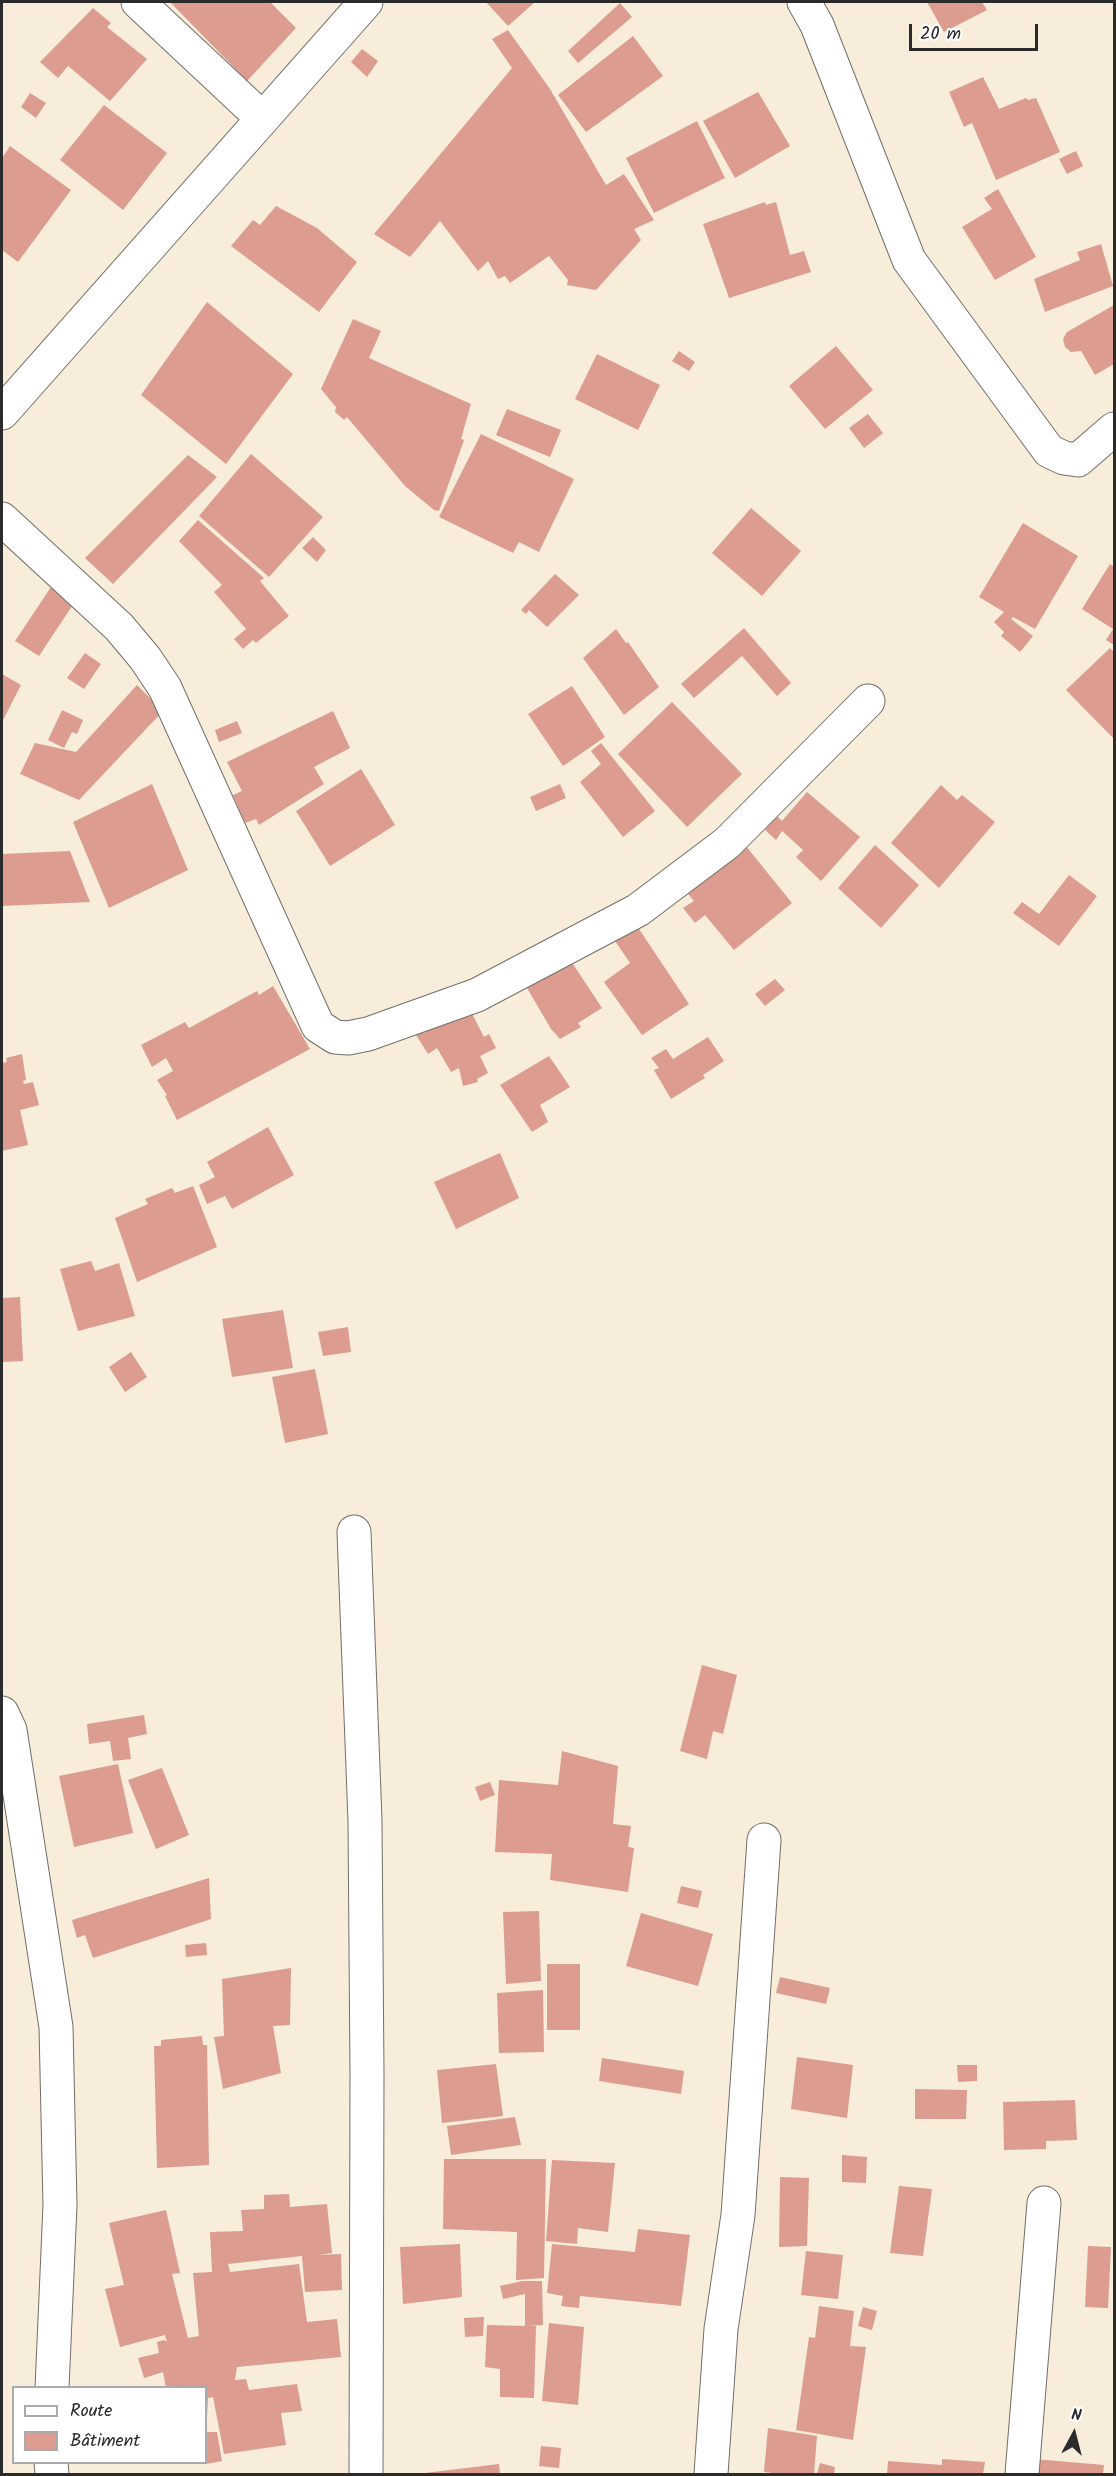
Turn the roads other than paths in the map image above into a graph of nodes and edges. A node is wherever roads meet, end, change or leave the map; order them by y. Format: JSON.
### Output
{"nodes":[{"id":1,"x":138,"y":2,"type":"edge"},
{"id":2,"x":366,"y":2,"type":"edge"},
{"id":3,"x":804,"y":2,"type":"edge"},
{"id":4,"x":262,"y":118,"type":"junction"},
{"id":5,"x":2,"y":413,"type":"edge"},
{"id":6,"x":1114,"y":429,"type":"edge"},
{"id":7,"x":2,"y":519,"type":"edge"},
{"id":8,"x":868,"y":701,"type":"dead end"},
{"id":9,"x":354,"y":1532,"type":"dead end"},
{"id":10,"x":2,"y":1713,"type":"edge"},
{"id":11,"x":764,"y":1840,"type":"dead end"},
{"id":12,"x":1044,"y":2203,"type":"dead end"},
{"id":13,"x":52,"y":2386,"type":"edge"},
{"id":14,"x":366,"y":2475,"type":"edge"},
{"id":15,"x":711,"y":2475,"type":"edge"},
{"id":16,"x":1022,"y":2475,"type":"edge"}],
"edges":[{"from":1,"to":4,"type":"street"},
{"from":2,"to":4,"type":"street"},
{"from":3,"to":6,"type":"street"},
{"from":4,"to":5,"type":"street"},
{"from":7,"to":8,"type":"street"},
{"from":9,"to":14,"type":"street"},
{"from":10,"to":13,"type":"street"},
{"from":11,"to":15,"type":"street"},
{"from":12,"to":16,"type":"street"}]}
